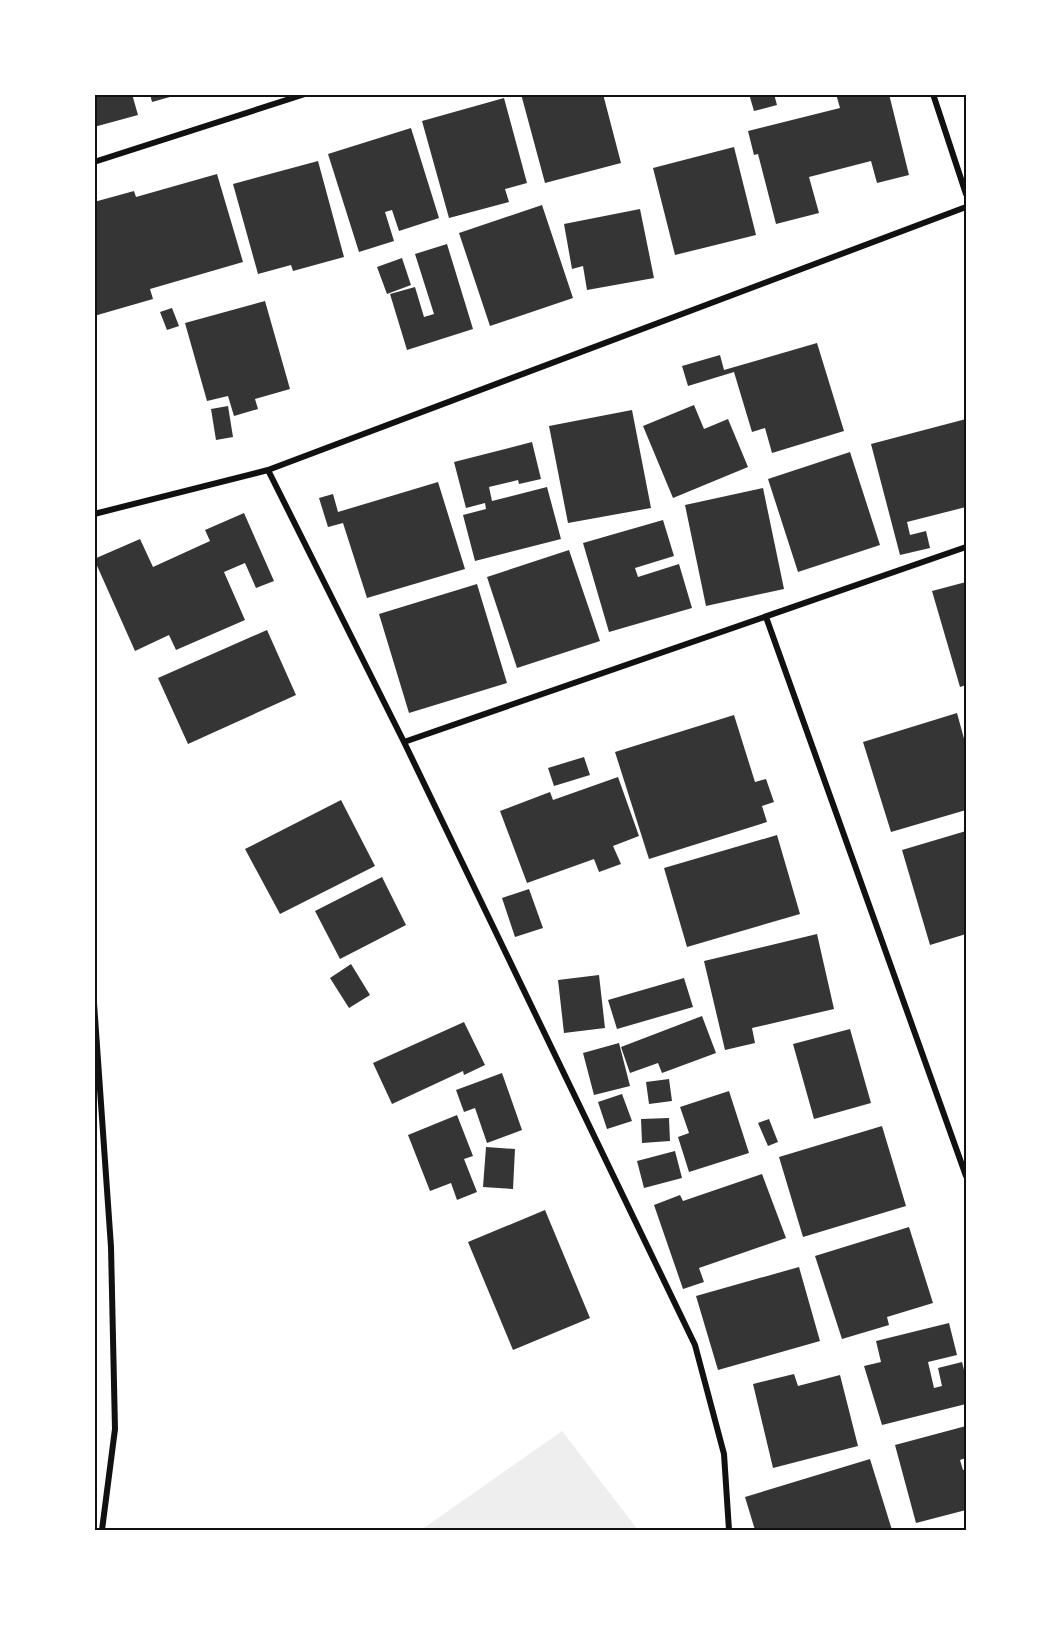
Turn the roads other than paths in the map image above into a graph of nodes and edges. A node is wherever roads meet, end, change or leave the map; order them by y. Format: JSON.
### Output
{"nodes":[{"id":1,"x":304,"y":94,"type":"edge"},
{"id":2,"x":933,"y":94,"type":"edge"},
{"id":3,"x":94,"y":162,"type":"edge"},
{"id":4,"x":966,"y":194,"type":"edge"},
{"id":5,"x":966,"y":207,"type":"edge"},
{"id":6,"x":268,"y":470,"type":"junction"},
{"id":7,"x":94,"y":514,"type":"edge"},
{"id":8,"x":966,"y":547,"type":"edge"},
{"id":9,"x":766,"y":617,"type":"junction"},
{"id":10,"x":404,"y":742,"type":"junction"},
{"id":11,"x":94,"y":1003,"type":"edge"},
{"id":12,"x":966,"y":1176,"type":"edge"},
{"id":13,"x":102,"y":1530,"type":"edge"},
{"id":14,"x":729,"y":1530,"type":"edge"}],
"edges":[{"from":1,"to":3,"type":"street"},
{"from":2,"to":4,"type":"street"},
{"from":5,"to":6,"type":"street"},
{"from":6,"to":7,"type":"street"},
{"from":6,"to":10,"type":"street"},
{"from":8,"to":9,"type":"street"},
{"from":9,"to":10,"type":"street"},
{"from":9,"to":12,"type":"street"},
{"from":10,"to":14,"type":"street"},
{"from":11,"to":13,"type":"street"}]}
